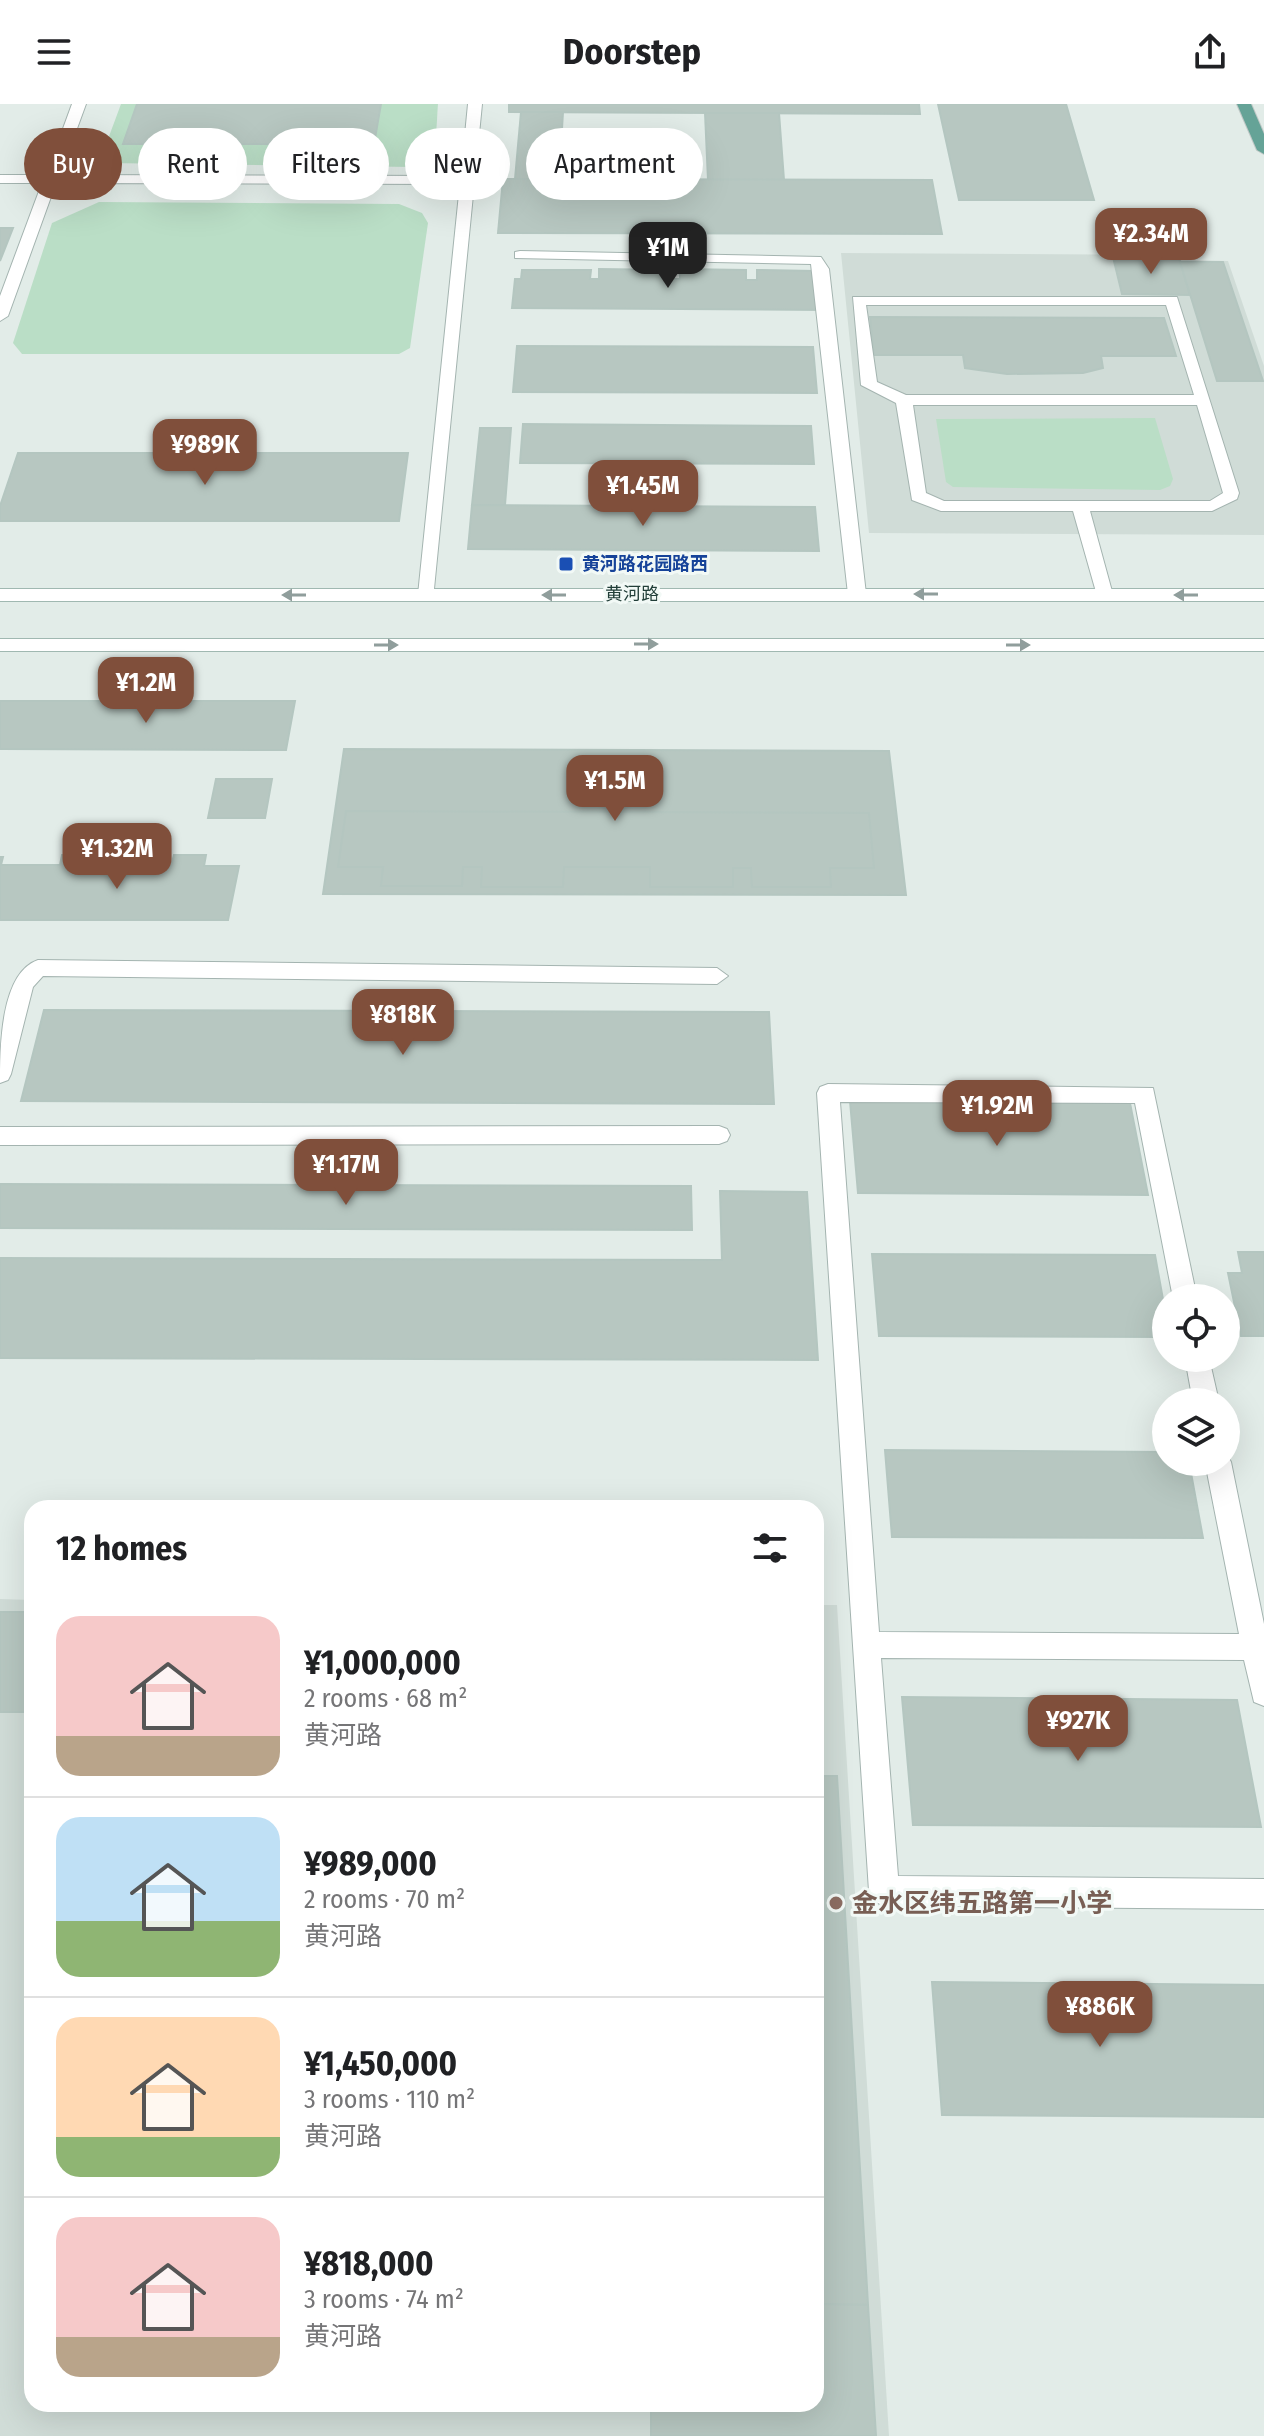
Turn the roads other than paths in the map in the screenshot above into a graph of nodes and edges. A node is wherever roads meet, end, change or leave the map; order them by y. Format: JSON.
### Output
{"nodes":[{"id":1,"x":79,"y":104,"type":"edge"},
{"id":2,"x":475,"y":104,"type":"edge"},
{"id":3,"x":1244,"y":104,"type":"edge"},
{"id":4,"x":70,"y":128,"type":"edge"},
{"id":5,"x":472,"y":128,"type":"edge"},
{"id":6,"x":1264,"y":150,"type":"edge"},
{"id":7,"x":0,"y":179,"type":"edge"},
{"id":8,"x":24,"y":179,"type":"edge"},
{"id":9,"x":122,"y":179,"type":"edge"},
{"id":10,"x":405,"y":180,"type":"edge"},
{"id":11,"x":43,"y":200,"type":"edge"},
{"id":12,"x":465,"y":200,"type":"edge"},
{"id":13,"x":520,"y":255,"type":"dead end"},
{"id":14,"x":0,"y":316,"type":"edge"},
{"id":15,"x":904,"y":400,"type":"junction"},
{"id":16,"x":1204,"y":400,"type":"junction"},
{"id":17,"x":1080,"y":506,"type":"junction"},
{"id":18,"x":857,"y":594,"type":"junction"},
{"id":19,"x":0,"y":595,"type":"edge"},
{"id":20,"x":427,"y":595,"type":"junction"},
{"id":21,"x":1104,"y":595,"type":"junction"},
{"id":22,"x":1264,"y":595,"type":"edge"},
{"id":23,"x":0,"y":645,"type":"edge"},
{"id":24,"x":1264,"y":645,"type":"edge"},
{"id":25,"x":717,"y":976,"type":"dead end"},
{"id":26,"x":0,"y":1074,"type":"edge"},
{"id":27,"x":719,"y":1135,"type":"dead end"},
{"id":28,"x":0,"y":1136,"type":"edge"},
{"id":29,"x":1182,"y":1284,"type":"edge"},
{"id":30,"x":1221,"y":1476,"type":"edge"},
{"id":31,"x":867,"y":1645,"type":"junction"},
{"id":32,"x":1260,"y":1647,"type":"edge"},
{"id":33,"x":1264,"y":1692,"type":"edge"},
{"id":34,"x":1264,"y":1894,"type":"edge"}],
"edges":[{"from":1,"to":4,"type":"main road"},
{"from":2,"to":5,"type":"main road"},
{"from":3,"to":6,"type":"main road"},
{"from":7,"to":8,"type":"main road"},
{"from":9,"to":10,"type":"main road"},
{"from":11,"to":14,"type":"main road"},
{"from":12,"to":20,"type":"main road"},
{"from":13,"to":18,"type":"main road"},
{"from":15,"to":16,"type":"main road"},
{"from":15,"to":16,"type":"main road"},
{"from":15,"to":17,"type":"main road"},
{"from":16,"to":17,"type":"main road"},
{"from":17,"to":21,"type":"main road"},
{"from":18,"to":20,"type":"main road","name":"黄河路","one_way":true},
{"from":21,"to":18,"type":"main road","name":"黄河路","one_way":true},
{"from":20,"to":19,"type":"main road","name":"黄河路","one_way":true},
{"from":22,"to":21,"type":"main road","name":"黄河路","one_way":true},
{"from":23,"to":24,"type":"main road","one_way":true},
{"from":25,"to":26,"type":"main road"},
{"from":27,"to":28,"type":"main road"},
{"from":29,"to":31,"type":"main road"},
{"from":30,"to":32,"type":"main road"},
{"from":31,"to":32,"type":"main road"},
{"from":31,"to":34,"type":"main road"},
{"from":32,"to":33,"type":"main road"}]}
